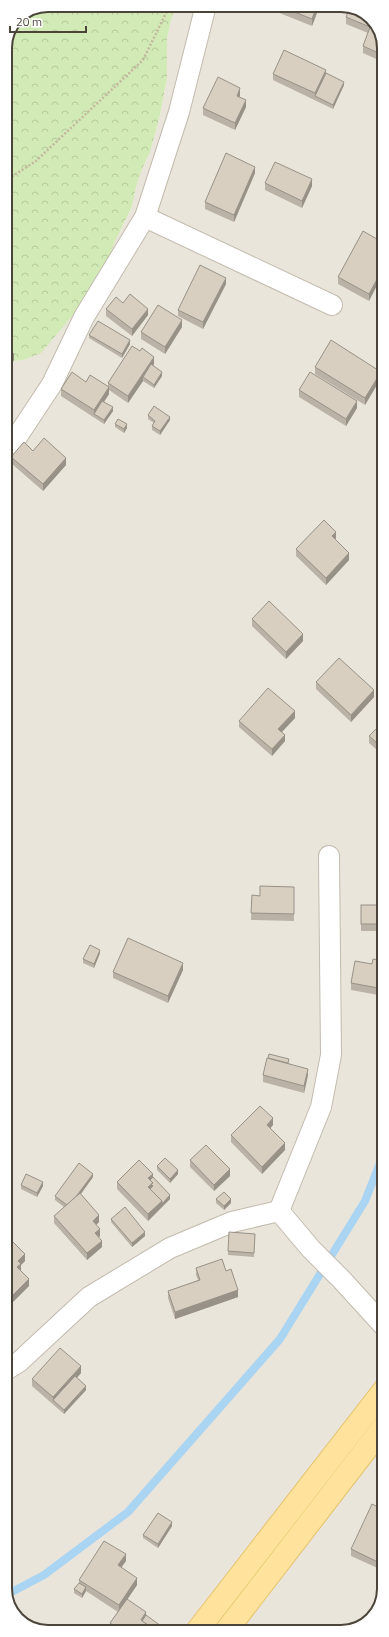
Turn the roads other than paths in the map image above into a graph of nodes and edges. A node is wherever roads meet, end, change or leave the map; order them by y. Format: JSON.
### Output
{"nodes":[{"id":1,"x":204,"y":12,"type":"edge"},
{"id":2,"x":145,"y":217,"type":"junction"},
{"id":3,"x":332,"y":305,"type":"dead end"},
{"id":4,"x":12,"y":444,"type":"edge"},
{"id":5,"x":329,"y":856,"type":"dead end"},
{"id":6,"x":279,"y":1211,"type":"junction"},
{"id":7,"x":377,"y":1318,"type":"edge"},
{"id":8,"x":12,"y":1366,"type":"edge"},
{"id":9,"x":377,"y":1399,"type":"edge"},
{"id":10,"x":377,"y":1435,"type":"edge"},
{"id":11,"x":203,"y":1625,"type":"edge"},
{"id":12,"x":231,"y":1625,"type":"edge"}],
"edges":[{"from":1,"to":2,"type":"street"},
{"from":2,"to":3,"type":"street"},
{"from":2,"to":4,"type":"street"},
{"from":5,"to":6,"type":"street"},
{"from":6,"to":7,"type":"street"},
{"from":6,"to":8,"type":"street"},
{"from":9,"to":11,"type":"main road"},
{"from":10,"to":12,"type":"main road"}]}
